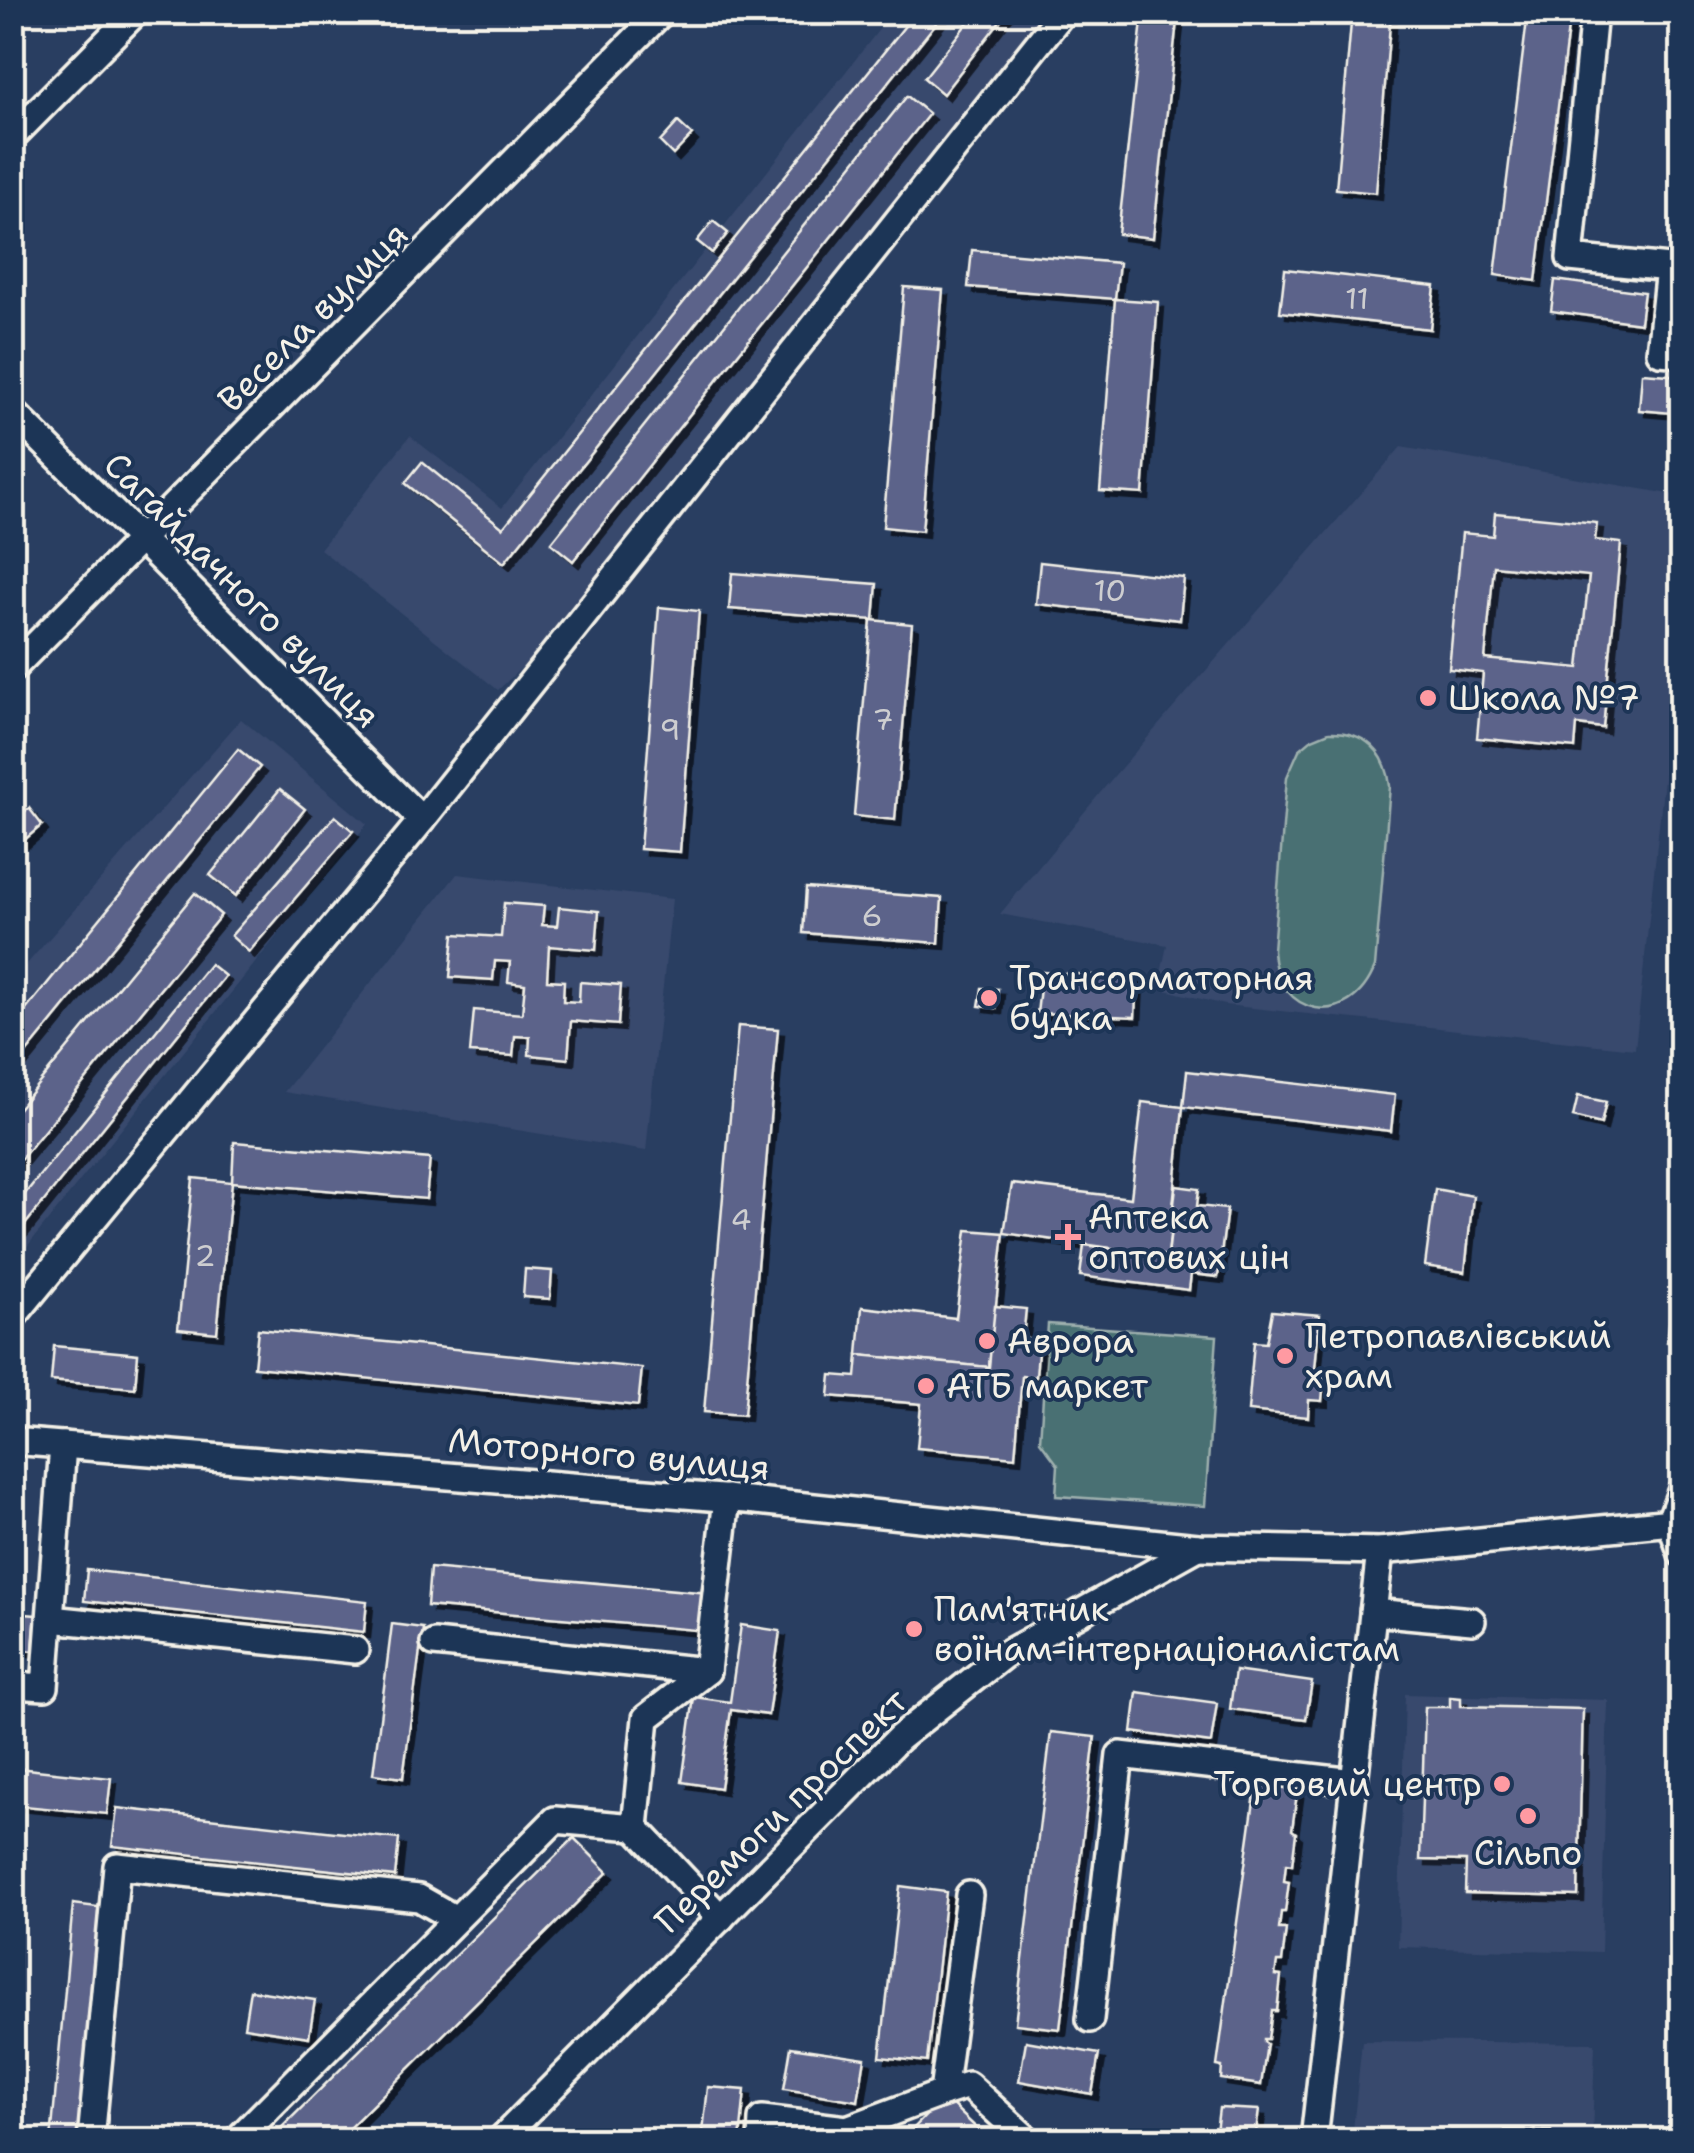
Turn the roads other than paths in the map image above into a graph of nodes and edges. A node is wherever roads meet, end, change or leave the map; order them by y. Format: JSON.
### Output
{"nodes":[{"id":1,"x":136,"y":12,"type":"edge"},
{"id":2,"x":662,"y":12,"type":"edge"},
{"id":3,"x":1063,"y":12,"type":"edge"},
{"id":4,"x":1594,"y":12,"type":"edge"},
{"id":5,"x":12,"y":137,"type":"edge"},
{"id":6,"x":1682,"y":354,"type":"edge"},
{"id":7,"x":12,"y":411,"type":"edge"},
{"id":8,"x":142,"y":539,"type":"junction"},
{"id":9,"x":12,"y":669,"type":"edge"},
{"id":10,"x":422,"y":820,"type":"junction"},
{"id":11,"x":12,"y":1318,"type":"edge"},
{"id":12,"x":12,"y":1441,"type":"edge"},
{"id":13,"x":63,"y":1445,"type":"junction"},
{"id":14,"x":1682,"y":1489,"type":"edge"},
{"id":15,"x":727,"y":1498,"type":"junction"},
{"id":16,"x":1676,"y":1521,"type":"edge"},
{"id":17,"x":1198,"y":1547,"type":"junction"},
{"id":18,"x":1380,"y":1551,"type":"junction"},
{"id":19,"x":1682,"y":1554,"type":"edge"},
{"id":20,"x":1372,"y":1612,"type":"junction"},
{"id":21,"x":50,"y":1619,"type":"junction"},
{"id":22,"x":1472,"y":1621,"type":"dead end"},
{"id":23,"x":434,"y":1643,"type":"dead end"},
{"id":24,"x":356,"y":1650,"type":"dead end"},
{"id":25,"x":707,"y":1671,"type":"junction"},
{"id":26,"x":12,"y":1685,"type":"edge"},
{"id":27,"x":1354,"y":1782,"type":"junction"},
{"id":28,"x":635,"y":1827,"type":"junction"},
{"id":29,"x":968,"y":1896,"type":"dead end"},
{"id":30,"x":721,"y":1918,"type":"junction"},
{"id":31,"x":456,"y":1919,"type":"junction"},
{"id":32,"x":1090,"y":2018,"type":"dead end"},
{"id":33,"x":943,"y":2093,"type":"junction"},
{"id":34,"x":90,"y":2140,"type":"edge"},
{"id":35,"x":237,"y":2140,"type":"edge"},
{"id":36,"x":500,"y":2140,"type":"edge"},
{"id":37,"x":761,"y":2140,"type":"edge"},
{"id":38,"x":1028,"y":2140,"type":"edge"},
{"id":39,"x":1314,"y":2140,"type":"edge"}],
"edges":[{"from":1,"to":5,"type":"street"},
{"from":2,"to":8,"type":"street","name":"Весела вулиця"},
{"from":3,"to":10,"type":"street"},
{"from":4,"to":6,"type":"street"},
{"from":7,"to":8,"type":"street","name":"Сагайдачного вулиця"},
{"from":8,"to":9,"type":"street","name":"Весела вулиця"},
{"from":8,"to":10,"type":"street","name":"Сагайдачного вулиця"},
{"from":10,"to":11,"type":"street"},
{"from":12,"to":13,"type":"street","name":"Моторного вулиця"},
{"from":13,"to":15,"type":"street","name":"Моторного вулиця"},
{"from":13,"to":21,"type":"street"},
{"from":14,"to":16,"type":"street"},
{"from":15,"to":17,"type":"street","name":"Моторного вулиця"},
{"from":15,"to":25,"type":"street"},
{"from":16,"to":18,"type":"street","name":"Моторного вулиця"},
{"from":16,"to":19,"type":"street"},
{"from":17,"to":18,"type":"street","name":"Моторного вулиця"},
{"from":17,"to":30,"type":"street","name":"Перемоги проспект"},
{"from":18,"to":20,"type":"street"},
{"from":20,"to":22,"type":"street"},
{"from":20,"to":27,"type":"street"},
{"from":21,"to":24,"type":"street"},
{"from":21,"to":26,"type":"street"},
{"from":23,"to":25,"type":"street"},
{"from":25,"to":28,"type":"street"},
{"from":27,"to":32,"type":"street"},
{"from":27,"to":39,"type":"street"},
{"from":28,"to":30,"type":"street"},
{"from":28,"to":31,"type":"street"},
{"from":29,"to":33,"type":"street"},
{"from":30,"to":36,"type":"street","name":"Перемоги проспект"},
{"from":31,"to":34,"type":"street"},
{"from":31,"to":35,"type":"street"},
{"from":33,"to":37,"type":"street"},
{"from":33,"to":38,"type":"street"}]}
